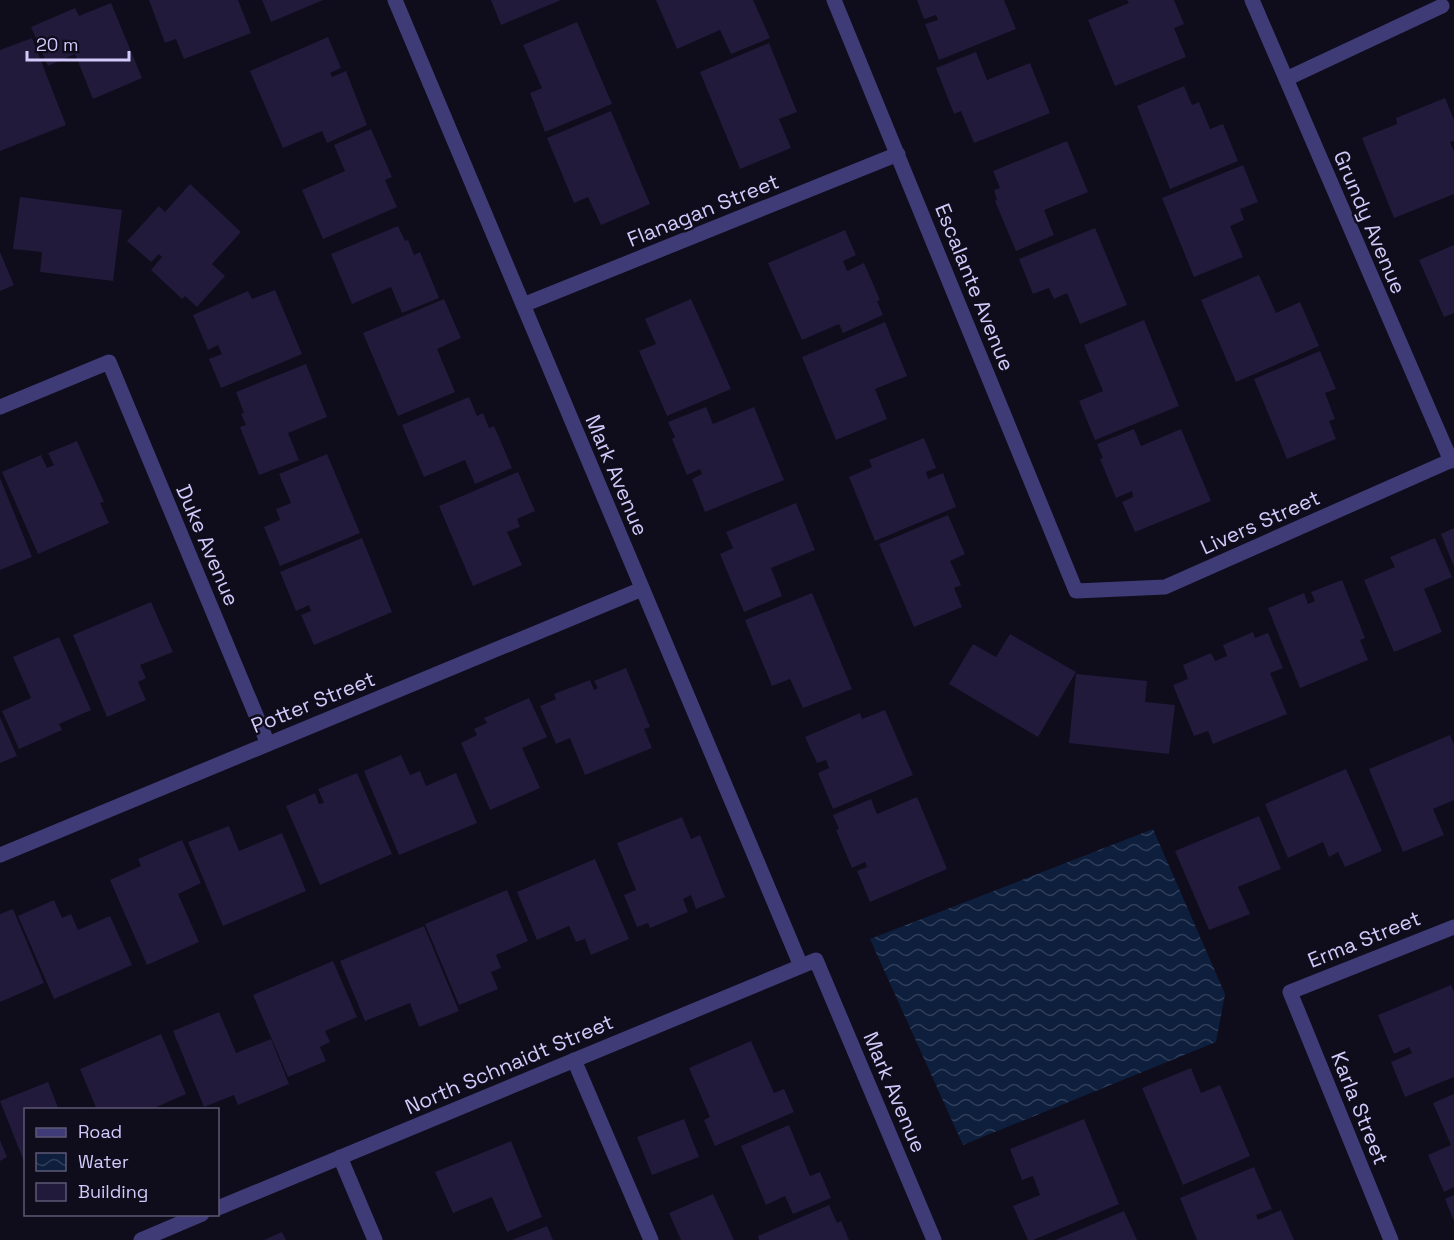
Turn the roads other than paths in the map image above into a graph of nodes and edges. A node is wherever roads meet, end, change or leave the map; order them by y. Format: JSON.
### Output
{"nodes":[{"id":1,"x":395,"y":0,"type":"edge"},
{"id":2,"x":834,"y":0,"type":"edge"},
{"id":3,"x":1252,"y":0,"type":"edge"},
{"id":4,"x":1442,"y":6,"type":"dead end"},
{"id":5,"x":1286,"y":79,"type":"junction"},
{"id":6,"x":898,"y":154,"type":"junction"},
{"id":7,"x":523,"y":305,"type":"junction"},
{"id":8,"x":0,"y":407,"type":"edge"},
{"id":9,"x":1452,"y":460,"type":"edge"},
{"id":10,"x":642,"y":589,"type":"junction"},
{"id":11,"x":1076,"y":591,"type":"joint"},
{"id":12,"x":268,"y":744,"type":"junction"},
{"id":13,"x":0,"y":855,"type":"edge"},
{"id":14,"x":1454,"y":927,"type":"edge"},
{"id":15,"x":816,"y":960,"type":"joint"},
{"id":16,"x":801,"y":966,"type":"junction"},
{"id":17,"x":1290,"y":992,"type":"joint"},
{"id":18,"x":574,"y":1060,"type":"junction"},
{"id":19,"x":340,"y":1157,"type":"junction"},
{"id":20,"x":219,"y":1208,"type":"edge"},
{"id":21,"x":200,"y":1216,"type":"edge"},
{"id":22,"x":141,"y":1240,"type":"edge"},
{"id":23,"x":375,"y":1240,"type":"edge"},
{"id":24,"x":651,"y":1240,"type":"edge"},
{"id":25,"x":934,"y":1240,"type":"edge"},
{"id":26,"x":1391,"y":1240,"type":"edge"}],
"edges":[{"from":1,"to":7,"type":"street","name":"Mark Avenue"},
{"from":2,"to":6,"type":"street","name":"Escalante Avenue"},
{"from":3,"to":5,"type":"street","name":"Grundy Avenue"},
{"from":4,"to":5,"type":"street"},
{"from":5,"to":9,"type":"street","name":"Grundy Avenue"},
{"from":6,"to":7,"type":"street","name":"Flanagan Street"},
{"from":6,"to":11,"type":"street","name":"Escalante Avenue"},
{"from":7,"to":10,"type":"street","name":"Mark Avenue"},
{"from":8,"to":12,"type":"street","name":"Duke Avenue"},
{"from":9,"to":11,"type":"street","name":"Livers Street"},
{"from":10,"to":12,"type":"street","name":"Potter Street"},
{"from":10,"to":16,"type":"street","name":"Mark Avenue"},
{"from":12,"to":13,"type":"street","name":"Potter Street"},
{"from":14,"to":17,"type":"street","name":"Erma Street"},
{"from":15,"to":16,"type":"street","name":"North Schnaidt Street"},
{"from":15,"to":25,"type":"street","name":"Mark Avenue"},
{"from":16,"to":18,"type":"street","name":"North Schnaidt Street"},
{"from":17,"to":26,"type":"street","name":"Karla Street"},
{"from":18,"to":19,"type":"street","name":"North Schnaidt Street"},
{"from":18,"to":24,"type":"street"},
{"from":19,"to":20,"type":"street","name":"North Schnaidt Street"},
{"from":19,"to":23,"type":"street"},
{"from":21,"to":22,"type":"street"}]}
